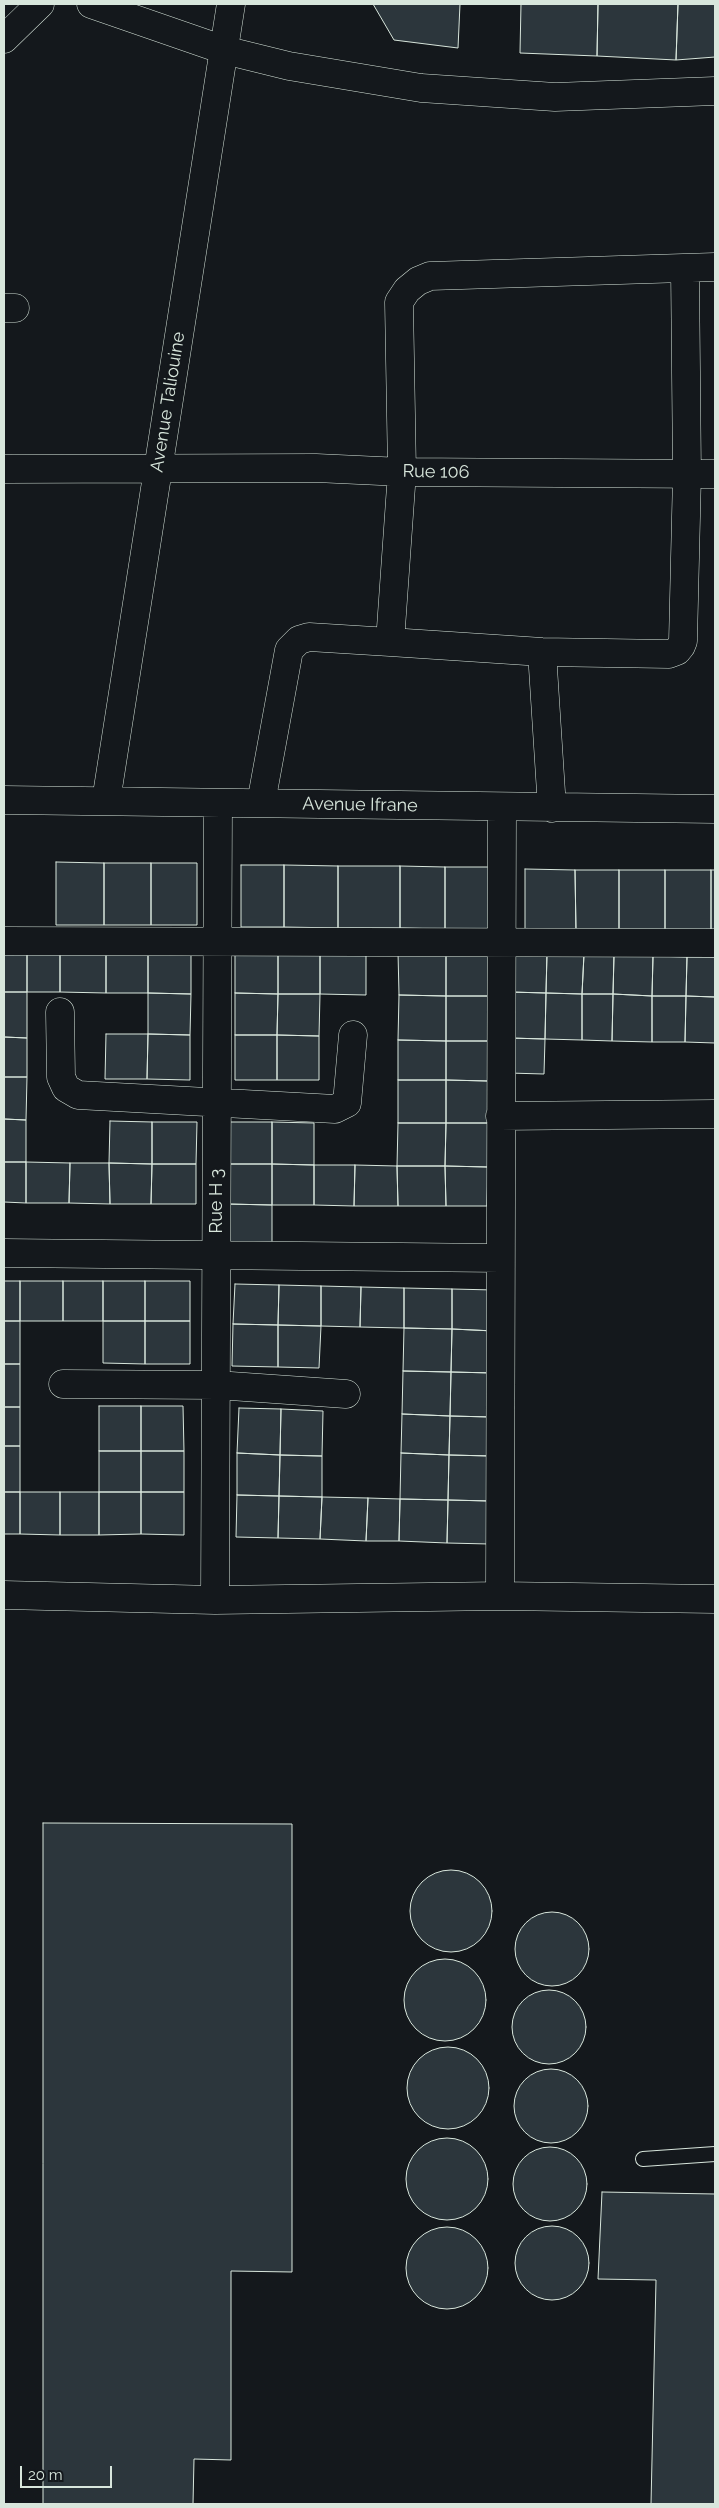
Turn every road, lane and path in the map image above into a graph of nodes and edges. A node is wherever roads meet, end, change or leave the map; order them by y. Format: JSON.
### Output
{"nodes":[{"id":1,"x":40,"y":4,"type":"edge"},
{"id":2,"x":91,"y":4,"type":"edge"},
{"id":3,"x":231,"y":4,"type":"edge"},
{"id":4,"x":4,"y":39,"type":"edge"},
{"id":5,"x":224,"y":50,"type":"junction"},
{"id":6,"x":715,"y":91,"type":"edge"},
{"id":7,"x":715,"y":267,"type":"edge"},
{"id":8,"x":685,"y":269,"type":"junction"},
{"id":9,"x":4,"y":469,"type":"edge"},
{"id":10,"x":158,"y":469,"type":"junction"},
{"id":11,"x":402,"y":472,"type":"junction"},
{"id":12,"x":715,"y":474,"type":"edge"},
{"id":13,"x":687,"y":475,"type":"junction"},
{"id":14,"x":390,"y":642,"type":"junction"},
{"id":15,"x":542,"y":652,"type":"junction"},
{"id":16,"x":4,"y":800,"type":"edge"},
{"id":17,"x":106,"y":801,"type":"junction"},
{"id":18,"x":218,"y":802,"type":"junction"},
{"id":19,"x":261,"y":803,"type":"junction"},
{"id":20,"x":502,"y":806,"type":"junction"},
{"id":21,"x":552,"y":808,"type":"junction"},
{"id":22,"x":715,"y":809,"type":"edge"},
{"id":23,"x":4,"y":940,"type":"edge"},
{"id":24,"x":217,"y":941,"type":"junction"},
{"id":25,"x":501,"y":943,"type":"junction"},
{"id":26,"x":715,"y":943,"type":"edge"},
{"id":27,"x":60,"y":1012,"type":"dead end"},
{"id":28,"x":353,"y":1035,"type":"dead end"},
{"id":29,"x":216,"y":1102,"type":"junction"},
{"id":30,"x":715,"y":1114,"type":"edge"},
{"id":31,"x":500,"y":1116,"type":"junction"},
{"id":32,"x":4,"y":1254,"type":"edge"},
{"id":33,"x":217,"y":1255,"type":"junction"},
{"id":34,"x":500,"y":1258,"type":"junction"},
{"id":35,"x":63,"y":1384,"type":"dead end"},
{"id":36,"x":216,"y":1385,"type":"junction"},
{"id":37,"x":346,"y":1394,"type":"dead end"},
{"id":38,"x":4,"y":1595,"type":"edge"},
{"id":39,"x":500,"y":1596,"type":"junction"},
{"id":40,"x":715,"y":1599,"type":"edge"},
{"id":41,"x":215,"y":1600,"type":"junction"},
{"id":42,"x":715,"y":2154,"type":"edge"},
{"id":43,"x":643,"y":2159,"type":"dead end"}],
"edges":[{"from":1,"to":4,"type":"street"},
{"from":2,"to":5,"type":"street"},
{"from":3,"to":5,"type":"street","name":"Avenue Taliouine"},
{"from":5,"to":6,"type":"street"},
{"from":5,"to":10,"type":"street","name":"Avenue Taliouine"},
{"from":7,"to":8,"type":"street"},
{"from":8,"to":11,"type":"street"},
{"from":8,"to":13,"type":"street"},
{"from":9,"to":10,"type":"street","name":"Rue 106"},
{"from":10,"to":11,"type":"street","name":"Rue 106"},
{"from":10,"to":17,"type":"street","name":"Avenue Taliouine"},
{"from":11,"to":13,"type":"street","name":"Rue 106"},
{"from":11,"to":14,"type":"street"},
{"from":12,"to":13,"type":"street","name":"Rue 106"},
{"from":13,"to":15,"type":"street"},
{"from":14,"to":15,"type":"street"},
{"from":14,"to":19,"type":"street"},
{"from":15,"to":21,"type":"street"},
{"from":16,"to":17,"type":"street","name":"Avenue Ifrane"},
{"from":17,"to":18,"type":"street","name":"Avenue Ifrane"},
{"from":18,"to":19,"type":"street","name":"Avenue Ifrane"},
{"from":18,"to":24,"type":"street","name":"Rue H 3"},
{"from":19,"to":20,"type":"street","name":"Avenue Ifrane"},
{"from":20,"to":21,"type":"street","name":"Avenue Ifrane"},
{"from":20,"to":25,"type":"street"},
{"from":21,"to":22,"type":"street","name":"Avenue Ifrane"},
{"from":23,"to":24,"type":"street"},
{"from":24,"to":25,"type":"street"},
{"from":24,"to":29,"type":"street","name":"Rue H 3"},
{"from":25,"to":26,"type":"street"},
{"from":25,"to":31,"type":"street"},
{"from":27,"to":29,"type":"street"},
{"from":28,"to":29,"type":"street"},
{"from":29,"to":33,"type":"street","name":"Rue H 3"},
{"from":30,"to":31,"type":"street"},
{"from":31,"to":34,"type":"street"},
{"from":32,"to":33,"type":"street"},
{"from":33,"to":34,"type":"street"},
{"from":33,"to":36,"type":"street","name":"Rue H 3"},
{"from":34,"to":39,"type":"street"},
{"from":35,"to":36,"type":"street"},
{"from":36,"to":37,"type":"street"},
{"from":36,"to":41,"type":"street","name":"Rue H 3"},
{"from":38,"to":41,"type":"street"},
{"from":39,"to":40,"type":"street"},
{"from":39,"to":41,"type":"street"},
{"from":42,"to":43,"type":"lane"}]}
